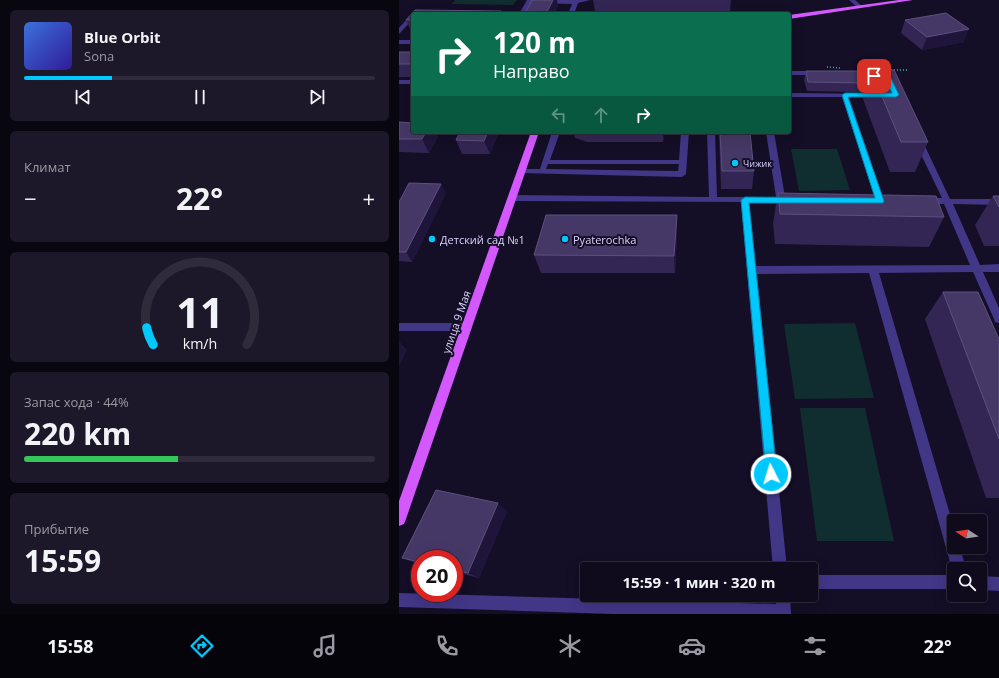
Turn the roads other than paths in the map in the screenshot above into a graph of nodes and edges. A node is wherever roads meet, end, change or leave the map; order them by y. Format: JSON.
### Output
{"nodes":[{"id":1,"x":587,"y":0,"type":"edge"},
{"id":2,"x":852,"y":0,"type":"edge"},
{"id":3,"x":910,"y":0,"type":"edge"},
{"id":4,"x":529,"y":1,"type":"edge"},
{"id":5,"x":576,"y":1,"type":"edge"},
{"id":6,"x":860,"y":7,"type":"junction"},
{"id":7,"x":523,"y":12,"type":"edge"},
{"id":8,"x":572,"y":12,"type":"edge"},
{"id":9,"x":791,"y":17,"type":"edge"},
{"id":10,"x":399,"y":20,"type":"edge"},
{"id":11,"x":411,"y":20,"type":"edge"},
{"id":12,"x":399,"y":32,"type":"edge"},
{"id":13,"x":399,"y":42,"type":"edge"},
{"id":14,"x":411,"y":42,"type":"edge"},
{"id":15,"x":791,"y":73,"type":"edge"},
{"id":16,"x":828,"y":73,"type":"edge"},
{"id":17,"x":843,"y":73,"type":"edge"},
{"id":18,"x":399,"y":82,"type":"edge"},
{"id":19,"x":411,"y":82,"type":"edge"},
{"id":20,"x":891,"y":85,"type":"edge"},
{"id":21,"x":791,"y":95,"type":"edge"},
{"id":22,"x":845,"y":95,"type":"junction"},
{"id":23,"x":889,"y":95,"type":"edge"},
{"id":24,"x":913,"y":130,"type":"edge"},
{"id":25,"x":534,"y":134,"type":"edge"},
{"id":26,"x":555,"y":134,"type":"edge"},
{"id":27,"x":685,"y":134,"type":"edge"},
{"id":28,"x":711,"y":134,"type":"edge"},
{"id":29,"x":770,"y":134,"type":"edge"},
{"id":30,"x":545,"y":162,"type":"junction"},
{"id":31,"x":683,"y":162,"type":"junction"},
{"id":32,"x":521,"y":171,"type":"junction"},
{"id":33,"x":542,"y":172,"type":"junction"},
{"id":34,"x":512,"y":198,"type":"junction"},
{"id":35,"x":713,"y":200,"type":"junction"},
{"id":36,"x":745,"y":200,"type":"junction"},
{"id":37,"x":781,"y":200,"type":"junction"},
{"id":38,"x":796,"y":200,"type":"edge"},
{"id":39,"x":880,"y":201,"type":"edge"},
{"id":40,"x":917,"y":201,"type":"edge"},
{"id":41,"x":947,"y":201,"type":"junction"},
{"id":42,"x":999,"y":202,"type":"edge"},
{"id":43,"x":977,"y":268,"type":"junction"},
{"id":44,"x":999,"y":268,"type":"edge"},
{"id":45,"x":873,"y":269,"type":"junction"},
{"id":46,"x":752,"y":270,"type":"junction"},
{"id":47,"x":999,"y":319,"type":"edge"},
{"id":48,"x":399,"y":327,"type":"edge"},
{"id":49,"x":467,"y":327,"type":"junction"},
{"id":50,"x":399,"y":519,"type":"edge"},
{"id":51,"x":779,"y":562,"type":"edge"},
{"id":52,"x":957,"y":562,"type":"edge"},
{"id":53,"x":818,"y":582,"type":"edge"},
{"id":54,"x":947,"y":582,"type":"edge"},
{"id":55,"x":987,"y":583,"type":"edge"},
{"id":56,"x":999,"y":584,"type":"edge"},
{"id":57,"x":399,"y":600,"type":"edge"},
{"id":58,"x":783,"y":602,"type":"edge"},
{"id":59,"x":784,"y":613,"type":"edge"}],
"edges":[{"from":1,"to":5,"type":"street"},
{"from":2,"to":6,"type":"street"},
{"from":3,"to":6,"type":"main road"},
{"from":4,"to":5,"type":"street"},
{"from":4,"to":7,"type":"street"},
{"from":5,"to":8,"type":"street"},
{"from":6,"to":9,"type":"main road"},
{"from":10,"to":11,"type":"street"},
{"from":11,"to":12,"type":"street"},
{"from":13,"to":14,"type":"street"},
{"from":15,"to":16,"type":"street"},
{"from":17,"to":20,"type":"street"},
{"from":18,"to":19,"type":"street"},
{"from":21,"to":22,"type":"street"},
{"from":22,"to":23,"type":"street"},
{"from":22,"to":39,"type":"street"},
{"from":24,"to":41,"type":"street"},
{"from":25,"to":32,"type":"main road","name":"улица 9 Мая"},
{"from":26,"to":30,"type":"street"},
{"from":27,"to":31,"type":"street"},
{"from":28,"to":35,"type":"street"},
{"from":29,"to":37,"type":"street"},
{"from":30,"to":31,"type":"street"},
{"from":30,"to":33,"type":"street"},
{"from":31,"to":33,"type":"street"},
{"from":32,"to":33,"type":"street"},
{"from":32,"to":34,"type":"main road","name":"улица 9 Мая"},
{"from":34,"to":35,"type":"street"},
{"from":34,"to":49,"type":"main road","name":"улица 9 Мая"},
{"from":35,"to":36,"type":"street"},
{"from":36,"to":37,"type":"street"},
{"from":36,"to":46,"type":"street"},
{"from":37,"to":38,"type":"street"},
{"from":40,"to":41,"type":"street"},
{"from":41,"to":42,"type":"street"},
{"from":41,"to":43,"type":"street"},
{"from":43,"to":44,"type":"street"},
{"from":43,"to":45,"type":"street"},
{"from":43,"to":47,"type":"street"},
{"from":45,"to":46,"type":"street"},
{"from":45,"to":52,"type":"street"},
{"from":46,"to":51,"type":"street"},
{"from":48,"to":49,"type":"street"},
{"from":49,"to":50,"type":"main road","name":"улица 9 Мая"},
{"from":53,"to":54,"type":"street"},
{"from":55,"to":56,"type":"street"},
{"from":57,"to":59,"type":"street"},
{"from":58,"to":59,"type":"street"}]}
